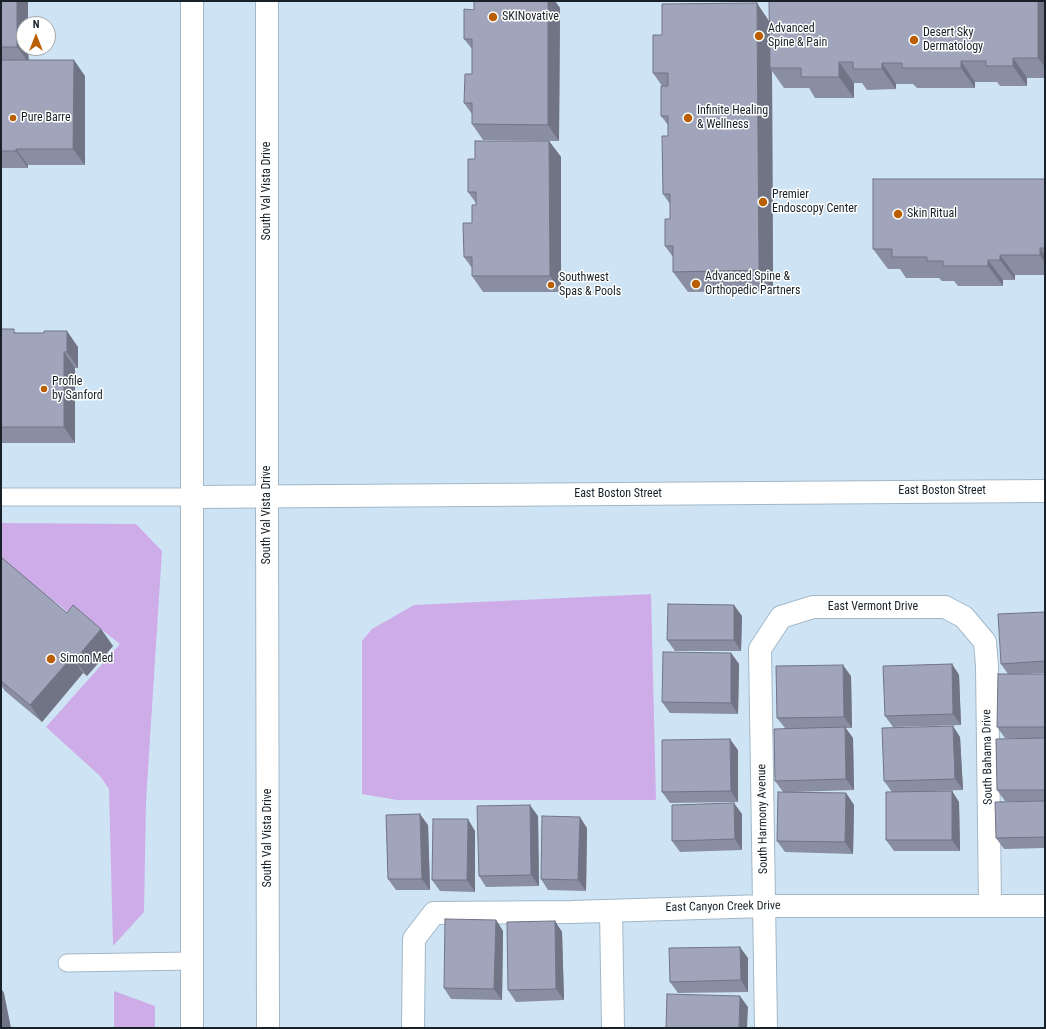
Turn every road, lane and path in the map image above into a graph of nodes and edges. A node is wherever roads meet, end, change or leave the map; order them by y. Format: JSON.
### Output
{"nodes":[{"id":1,"x":192,"y":1,"type":"edge"},
{"id":2,"x":267,"y":1,"type":"edge"},
{"id":3,"x":1045,"y":490,"type":"edge"},
{"id":4,"x":1,"y":497,"type":"edge"},
{"id":5,"x":191,"y":497,"type":"junction"},
{"id":6,"x":267,"y":497,"type":"junction"},
{"id":7,"x":781,"y":617,"type":"joint"},
{"id":8,"x":964,"y":617,"type":"joint"},
{"id":9,"x":765,"y":906,"type":"junction"},
{"id":10,"x":990,"y":906,"type":"junction"},
{"id":11,"x":1045,"y":906,"type":"edge"},
{"id":12,"x":611,"y":911,"type":"junction"},
{"id":13,"x":192,"y":961,"type":"junction"},
{"id":14,"x":67,"y":963,"type":"dead end"},
{"id":15,"x":192,"y":1028,"type":"edge"},
{"id":16,"x":268,"y":1028,"type":"edge"},
{"id":17,"x":413,"y":1028,"type":"edge"},
{"id":18,"x":613,"y":1028,"type":"edge"},
{"id":19,"x":766,"y":1028,"type":"edge"}],
"edges":[{"from":1,"to":5,"type":"street"},
{"from":2,"to":6,"type":"street","name":"South Val Vista Drive"},
{"from":3,"to":6,"type":"street","name":"East Boston Street"},
{"from":4,"to":5,"type":"lane"},
{"from":5,"to":6,"type":"street","name":"East Boston Street"},
{"from":5,"to":13,"type":"street"},
{"from":6,"to":16,"type":"street","name":"South Val Vista Drive"},
{"from":7,"to":8,"type":"street","name":"East Vermont Drive"},
{"from":7,"to":9,"type":"street","name":"South Harmony Avenue"},
{"from":8,"to":10,"type":"street","name":"South Bahama Drive"},
{"from":9,"to":10,"type":"street","name":"East Canyon Creek Drive"},
{"from":9,"to":12,"type":"street","name":"East Canyon Creek Drive"},
{"from":9,"to":19,"type":"street","name":"South Harmony Avenue"},
{"from":10,"to":11,"type":"street","name":"East Canyon Creek Drive"},
{"from":12,"to":17,"type":"street","name":"East Canyon Creek Drive"},
{"from":12,"to":18,"type":"street"},
{"from":13,"to":14,"type":"lane"},
{"from":13,"to":15,"type":"street"}]}
